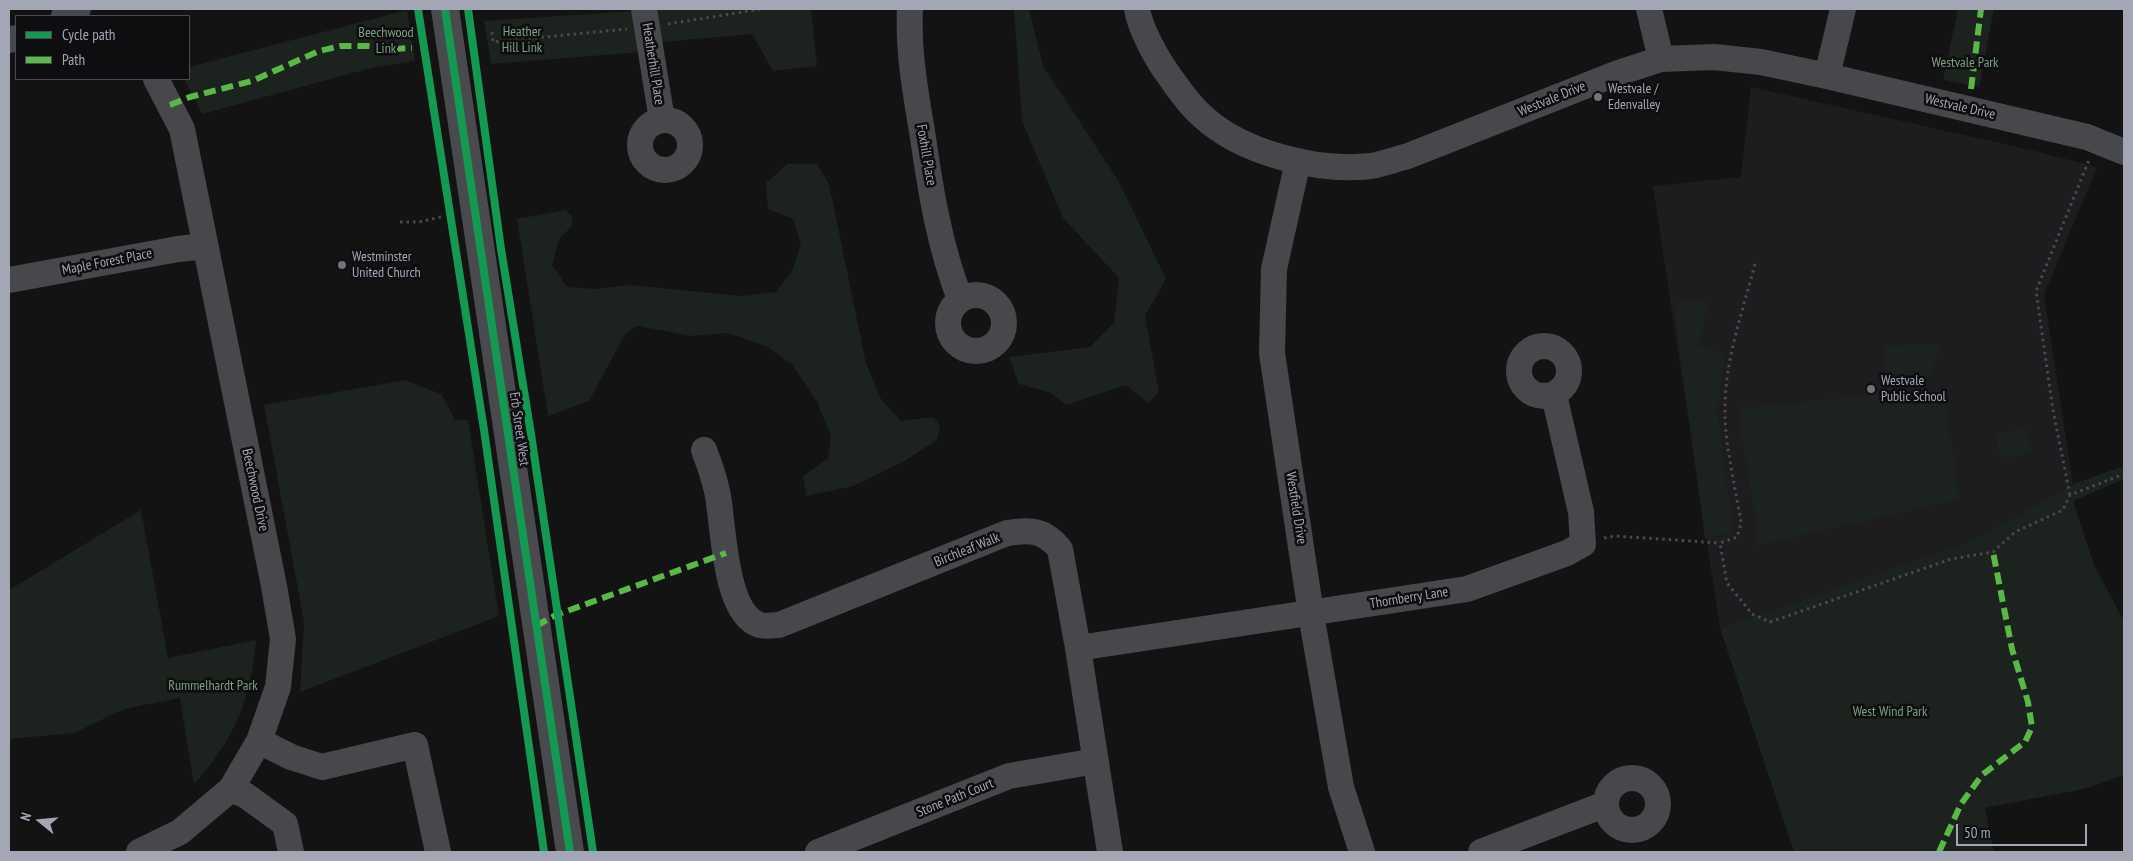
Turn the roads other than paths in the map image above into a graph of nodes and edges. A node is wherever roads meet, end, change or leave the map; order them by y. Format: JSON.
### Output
{"nodes":[{"id":1,"x":78,"y":9,"type":"edge"},
{"id":2,"x":445,"y":9,"type":"edge"},
{"id":3,"x":910,"y":9,"type":"edge"},
{"id":4,"x":1137,"y":9,"type":"edge"},
{"id":5,"x":1649,"y":9,"type":"edge"},
{"id":6,"x":1843,"y":9,"type":"edge"},
{"id":7,"x":66,"y":15,"type":"edge"},
{"id":8,"x":646,"y":18,"type":"edge"},
{"id":9,"x":1661,"y":59,"type":"junction"},
{"id":10,"x":1827,"y":76,"type":"junction"},
{"id":11,"x":157,"y":80,"type":"edge"},
{"id":12,"x":662,"y":120,"type":"dead end"},
{"id":13,"x":2124,"y":152,"type":"edge"},
{"id":14,"x":1298,"y":161,"type":"junction"},
{"id":15,"x":205,"y":246,"type":"junction"},
{"id":16,"x":9,"y":280,"type":"edge"},
{"id":17,"x":960,"y":299,"type":"dead end"},
{"id":18,"x":1554,"y":395,"type":"dead end"},
{"id":19,"x":704,"y":450,"type":"dead end"},
{"id":20,"x":1312,"y":614,"type":"junction"},
{"id":21,"x":1078,"y":648,"type":"junction"},
{"id":22,"x":259,"y":741,"type":"junction"},
{"id":23,"x":1096,"y":761,"type":"junction"},
{"id":24,"x":231,"y":789,"type":"junction"},
{"id":25,"x":1606,"y":804,"type":"dead end"},
{"id":26,"x":140,"y":852,"type":"edge"},
{"id":27,"x":292,"y":852,"type":"edge"},
{"id":28,"x":438,"y":852,"type":"edge"},
{"id":29,"x":570,"y":852,"type":"edge"},
{"id":30,"x":818,"y":852,"type":"edge"},
{"id":31,"x":1110,"y":852,"type":"edge"},
{"id":32,"x":1362,"y":852,"type":"edge"},
{"id":33,"x":1481,"y":852,"type":"edge"}],
"edges":[{"from":1,"to":7,"type":"street"},
{"from":2,"to":29,"type":"main road","name":"Erb Street West"},
{"from":3,"to":17,"type":"street","name":"Foxhill Place"},
{"from":4,"to":14,"type":"street","name":"Westvale Drive"},
{"from":5,"to":9,"type":"street"},
{"from":6,"to":10,"type":"street"},
{"from":8,"to":12,"type":"street","name":"Heatherhill Place"},
{"from":9,"to":10,"type":"street","name":"Westvale Drive"},
{"from":9,"to":14,"type":"street","name":"Westvale Drive"},
{"from":10,"to":13,"type":"street","name":"Westvale Drive"},
{"from":11,"to":15,"type":"street","name":"Beechwood Drive"},
{"from":14,"to":20,"type":"street","name":"Westfield Drive"},
{"from":15,"to":16,"type":"street","name":"Maple Forest Place"},
{"from":15,"to":22,"type":"street","name":"Beechwood Drive"},
{"from":18,"to":20,"type":"street","name":"Thornberry Lane"},
{"from":19,"to":21,"type":"street","name":"Birchleaf Walk"},
{"from":20,"to":21,"type":"street","name":"Thornberry Lane"},
{"from":20,"to":32,"type":"street","name":"Westfield Drive"},
{"from":21,"to":23,"type":"street","name":"Birchleaf Walk"},
{"from":22,"to":24,"type":"street","name":"Beechwood Drive"},
{"from":22,"to":28,"type":"street"},
{"from":23,"to":30,"type":"street","name":"Stone Path Court"},
{"from":23,"to":31,"type":"street","name":"Birchleaf Walk"},
{"from":24,"to":26,"type":"street","name":"Beechwood Drive"},
{"from":24,"to":27,"type":"street"},
{"from":25,"to":33,"type":"street"}]}
